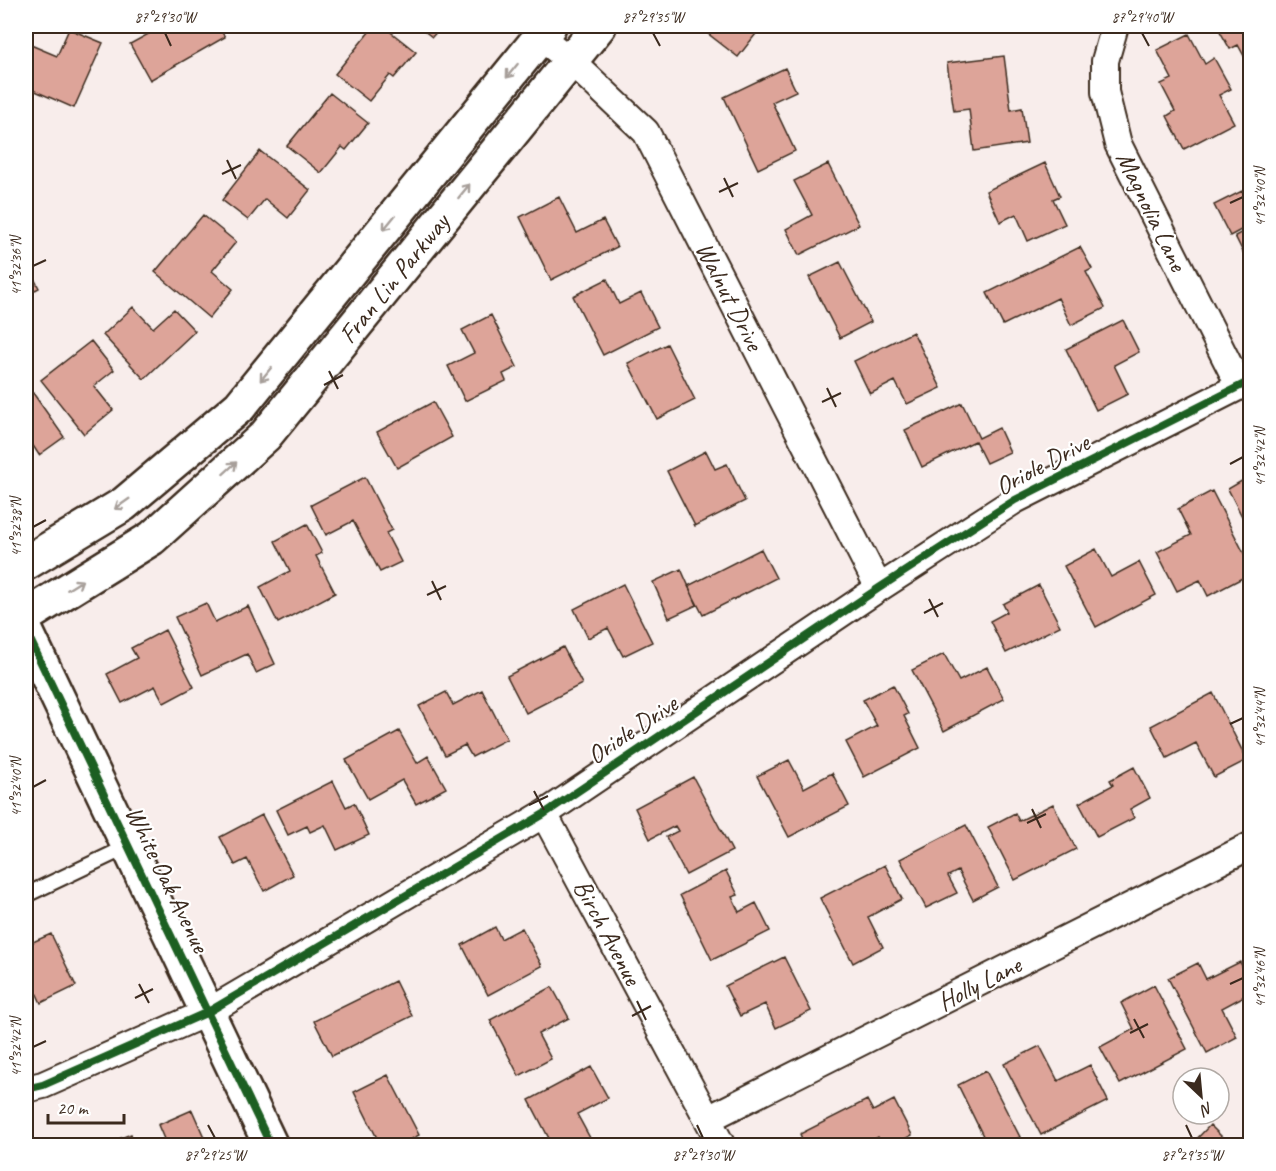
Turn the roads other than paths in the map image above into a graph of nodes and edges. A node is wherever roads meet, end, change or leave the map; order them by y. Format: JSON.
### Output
{"nodes":[{"id":1,"x":599,"y":26,"type":"edge"},
{"id":2,"x":1115,"y":26,"type":"edge"},
{"id":3,"x":544,"y":31,"type":"edge"},
{"id":4,"x":570,"y":60,"type":"junction"},
{"id":5,"x":1245,"y":384,"type":"edge"},
{"id":6,"x":26,"y":563,"type":"edge"},
{"id":7,"x":879,"y":588,"type":"junction"},
{"id":8,"x":26,"y":616,"type":"edge"},
{"id":9,"x":26,"y":631,"type":"edge"},
{"id":10,"x":544,"y":814,"type":"junction"},
{"id":11,"x":129,"y":846,"type":"junction"},
{"id":12,"x":1251,"y":846,"type":"edge"},
{"id":13,"x":26,"y":895,"type":"edge"},
{"id":14,"x":208,"y":1012,"type":"junction"},
{"id":15,"x":26,"y":1089,"type":"edge"},
{"id":16,"x":708,"y":1119,"type":"junction"},
{"id":17,"x":272,"y":1146,"type":"edge"},
{"id":18,"x":722,"y":1146,"type":"edge"}],
"edges":[{"from":1,"to":4,"type":"street","name":"Fran Lin Parkway"},
{"from":2,"to":5,"type":"street","name":"Magnolia Lane"},
{"from":3,"to":4,"type":"street","name":"Walnut Drive"},
{"from":3,"to":6,"type":"street","name":"Fran Lin Parkway","one_way":true},
{"from":4,"to":7,"type":"street","name":"Walnut Drive"},
{"from":8,"to":4,"type":"street","name":"Fran Lin Parkway","one_way":true},
{"from":5,"to":7,"type":"street","name":"Oriole Drive"},
{"from":7,"to":10,"type":"street","name":"Oriole Drive"},
{"from":9,"to":11,"type":"street","name":"White Oak Avenue"},
{"from":10,"to":14,"type":"street","name":"Oriole Drive"},
{"from":10,"to":16,"type":"street","name":"Birch Avenue"},
{"from":11,"to":13,"type":"lane"},
{"from":11,"to":14,"type":"street","name":"White Oak Avenue"},
{"from":12,"to":16,"type":"street","name":"Holly Lane"},
{"from":14,"to":15,"type":"street","name":"Oriole Drive"},
{"from":14,"to":17,"type":"street","name":"White Oak Avenue"},
{"from":16,"to":18,"type":"street","name":"Birch Avenue"}]}
